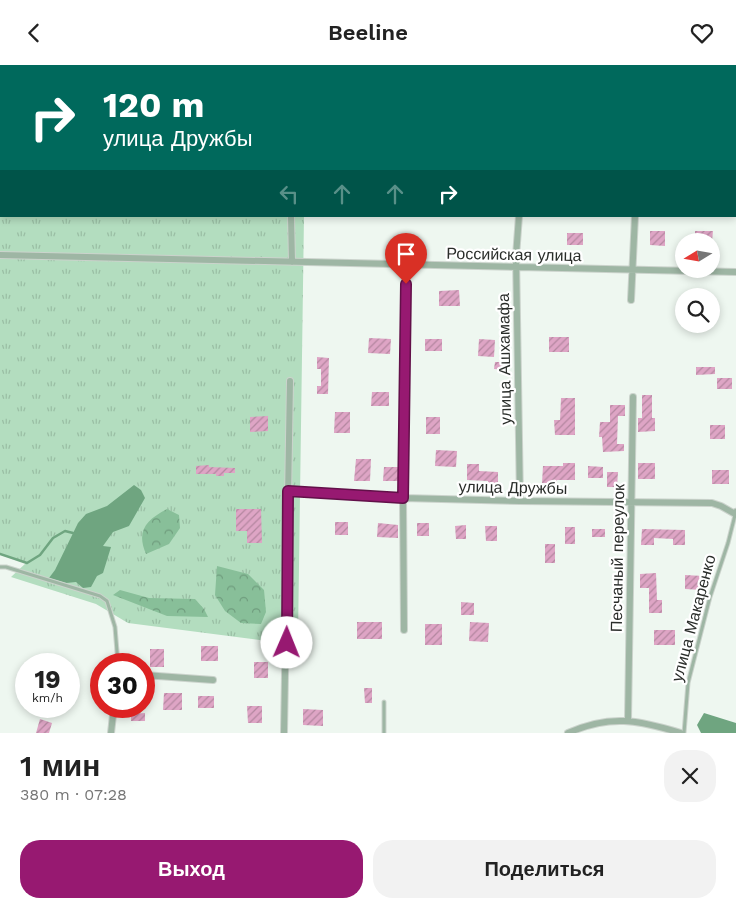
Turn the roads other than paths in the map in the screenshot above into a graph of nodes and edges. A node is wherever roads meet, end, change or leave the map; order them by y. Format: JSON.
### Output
{"nodes":[{"id":1,"x":291,"y":217,"type":"edge"},
{"id":2,"x":518,"y":217,"type":"edge"},
{"id":3,"x":635,"y":217,"type":"edge"},
{"id":4,"x":406,"y":253,"type":"dead end"},
{"id":5,"x":0,"y":255,"type":"edge"},
{"id":6,"x":292,"y":262,"type":"junction"},
{"id":7,"x":406,"y":265,"type":"junction"},
{"id":8,"x":516,"y":267,"type":"junction"},
{"id":9,"x":632,"y":270,"type":"junction"},
{"id":10,"x":736,"y":273,"type":"edge"},
{"id":11,"x":631,"y":300,"type":"dead end"},
{"id":12,"x":290,"y":381,"type":"dead end"},
{"id":13,"x":632,"y":397,"type":"dead end"},
{"id":14,"x":288,"y":491,"type":"junction"},
{"id":15,"x":403,"y":498,"type":"junction"},
{"id":16,"x":520,"y":501,"type":"junction"},
{"id":17,"x":631,"y":502,"type":"junction"},
{"id":18,"x":735,"y":513,"type":"edge"},
{"id":19,"x":0,"y":567,"type":"edge"},
{"id":20,"x":404,"y":630,"type":"dead end"},
{"id":21,"x":117,"y":653,"type":"edge"},
{"id":22,"x":155,"y":676,"type":"edge"},
{"id":23,"x":212,"y":680,"type":"dead end"},
{"id":24,"x":384,"y":702,"type":"dead end"},
{"id":25,"x":113,"y":718,"type":"edge"},
{"id":26,"x":628,"y":721,"type":"junction"},
{"id":27,"x":111,"y":733,"type":"edge"},
{"id":28,"x":284,"y":733,"type":"edge"},
{"id":29,"x":384,"y":733,"type":"edge"},
{"id":30,"x":568,"y":733,"type":"edge"},
{"id":31,"x":683,"y":733,"type":"edge"}],
"edges":[{"from":1,"to":6,"type":"street"},
{"from":2,"to":8,"type":"street","name":"улица Ашхамафа"},
{"from":3,"to":9,"type":"street"},
{"from":4,"to":7,"type":"street"},
{"from":5,"to":6,"type":"street","name":"Российская улица"},
{"from":6,"to":7,"type":"street","name":"Российская улица"},
{"from":7,"to":8,"type":"street","name":"Российская улица"},
{"from":7,"to":15,"type":"street"},
{"from":8,"to":9,"type":"street","name":"Российская улица"},
{"from":8,"to":16,"type":"street","name":"улица Ашхамафа"},
{"from":9,"to":10,"type":"street","name":"Российская улица"},
{"from":9,"to":11,"type":"street"},
{"from":12,"to":14,"type":"street"},
{"from":13,"to":17,"type":"street","name":"Песчаный переулок"},
{"from":14,"to":15,"type":"street","name":"улица Дружбы"},
{"from":14,"to":28,"type":"street"},
{"from":15,"to":16,"type":"street","name":"улица Дружбы"},
{"from":15,"to":20,"type":"street"},
{"from":16,"to":17,"type":"street","name":"улица Дружбы"},
{"from":17,"to":18,"type":"street","name":"улица Дружбы"},
{"from":17,"to":26,"type":"street","name":"Песчаный переулок"},
{"from":18,"to":31,"type":"lane","name":"улица Макаренко"},
{"from":19,"to":21,"type":"lane"},
{"from":22,"to":23,"type":"street"},
{"from":24,"to":29,"type":"lane"},
{"from":25,"to":27,"type":"street"},
{"from":26,"to":30,"type":"street"},
{"from":26,"to":31,"type":"street"}]}
